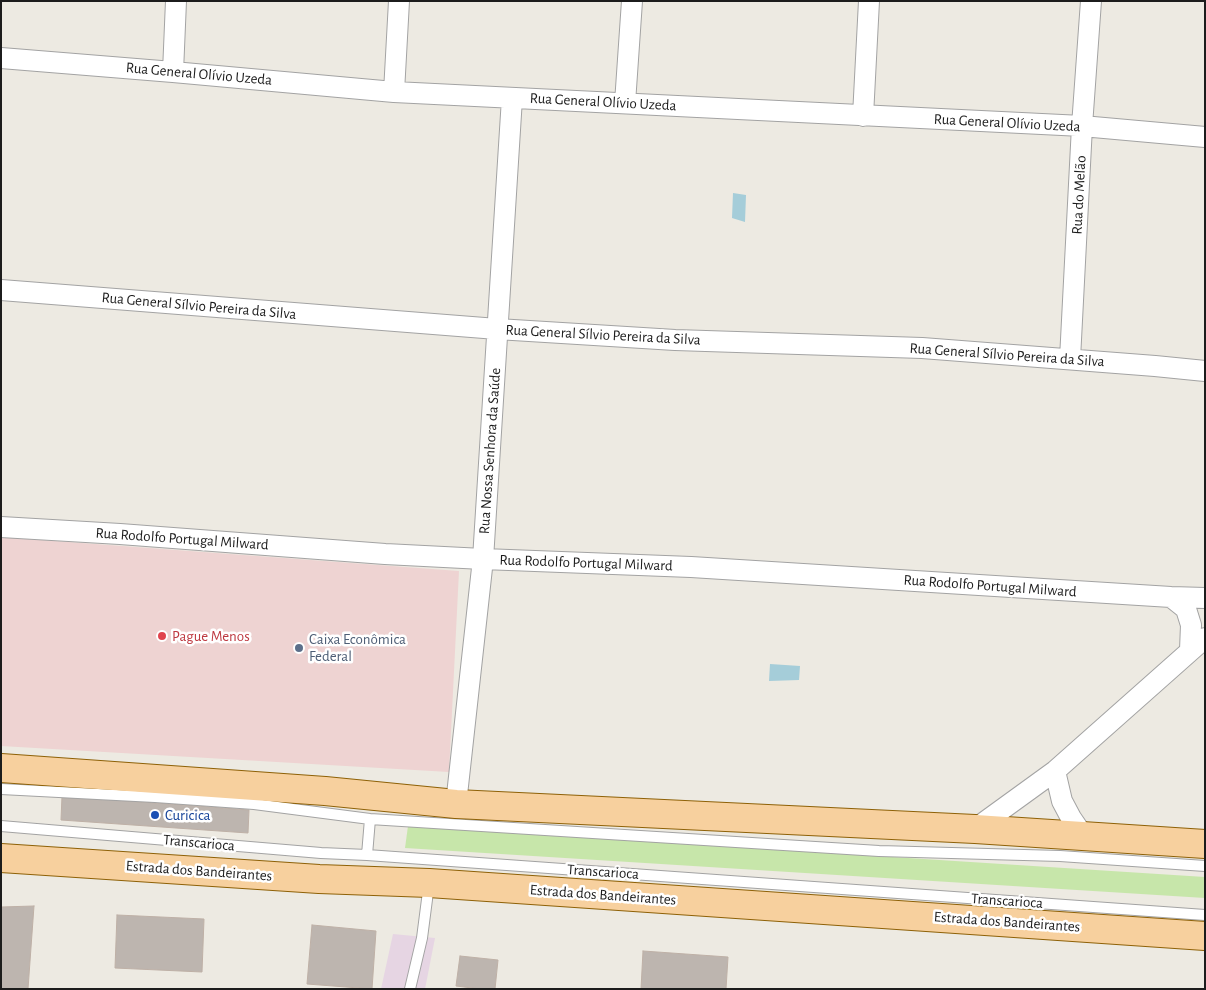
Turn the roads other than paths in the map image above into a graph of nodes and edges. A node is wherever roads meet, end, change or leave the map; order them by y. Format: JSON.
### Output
{"nodes":[{"id":1,"x":176,"y":1,"type":"edge"},
{"id":2,"x":399,"y":1,"type":"edge"},
{"id":3,"x":632,"y":1,"type":"edge"},
{"id":4,"x":869,"y":1,"type":"edge"},
{"id":5,"x":1091,"y":1,"type":"edge"},
{"id":6,"x":1,"y":58,"type":"edge"},
{"id":7,"x":173,"y":72,"type":"junction"},
{"id":8,"x":394,"y":92,"type":"junction"},
{"id":9,"x":512,"y":98,"type":"junction"},
{"id":10,"x":625,"y":103,"type":"junction"},
{"id":11,"x":862,"y":116,"type":"junction"},
{"id":12,"x":1082,"y":126,"type":"junction"},
{"id":13,"x":1205,"y":137,"type":"edge"},
{"id":14,"x":1,"y":290,"type":"edge"},
{"id":15,"x":497,"y":330,"type":"junction"},
{"id":16,"x":1070,"y":359,"type":"junction"},
{"id":17,"x":1205,"y":371,"type":"edge"},
{"id":18,"x":1,"y":527,"type":"edge"},
{"id":19,"x":483,"y":559,"type":"junction"},
{"id":20,"x":1171,"y":597,"type":"junction"},
{"id":21,"x":1205,"y":598,"type":"edge"},
{"id":22,"x":1198,"y":644,"type":"edge"},
{"id":23,"x":1,"y":768,"type":"edge"},
{"id":24,"x":1055,"y":771,"type":"junction"},
{"id":25,"x":1,"y":788,"type":"edge"},
{"id":26,"x":456,"y":804,"type":"junction"},
{"id":27,"x":370,"y":819,"type":"junction"},
{"id":28,"x":1,"y":826,"type":"edge"},
{"id":29,"x":975,"y":829,"type":"junction"},
{"id":30,"x":1084,"y":837,"type":"junction"},
{"id":31,"x":1205,"y":844,"type":"edge"},
{"id":32,"x":367,"y":855,"type":"junction"},
{"id":33,"x":1,"y":858,"type":"edge"},
{"id":34,"x":1205,"y":866,"type":"edge"},
{"id":35,"x":429,"y":883,"type":"junction"},
{"id":36,"x":1205,"y":915,"type":"edge"},
{"id":37,"x":1205,"y":936,"type":"edge"},
{"id":38,"x":410,"y":989,"type":"edge"}],
"edges":[{"from":1,"to":7,"type":"street"},
{"from":2,"to":8,"type":"street"},
{"from":3,"to":10,"type":"street"},
{"from":4,"to":11,"type":"street"},
{"from":5,"to":12,"type":"street","name":"Rua do Melão"},
{"from":6,"to":7,"type":"street","name":"Rua General Olívio Uzeda"},
{"from":7,"to":8,"type":"street","name":"Rua General Olívio Uzeda"},
{"from":8,"to":9,"type":"street","name":"Rua General Olívio Uzeda"},
{"from":9,"to":10,"type":"street","name":"Rua General Olívio Uzeda"},
{"from":9,"to":15,"type":"street","name":"Rua Nossa Senhora da Saúde"},
{"from":10,"to":11,"type":"street","name":"Rua General Olívio Uzeda"},
{"from":11,"to":12,"type":"street","name":"Rua General Olívio Uzeda"},
{"from":12,"to":13,"type":"street","name":"Rua General Olívio Uzeda"},
{"from":12,"to":16,"type":"street","name":"Rua do Melão"},
{"from":14,"to":15,"type":"street","name":"Rua General Sílvio Pereira da Silva"},
{"from":15,"to":16,"type":"street","name":"Rua General Sílvio Pereira da Silva"},
{"from":15,"to":19,"type":"street","name":"Rua Nossa Senhora da Saúde"},
{"from":16,"to":17,"type":"street","name":"Rua General Sílvio Pereira da Silva"},
{"from":18,"to":19,"type":"street","name":"Rua Rodolfo Portugal Milward"},
{"from":19,"to":20,"type":"street","name":"Rua Rodolfo Portugal Milward"},
{"from":19,"to":26,"type":"street","name":"Rua Nossa Senhora da Saúde"},
{"from":20,"to":21,"type":"street","name":"Rua Rodolfo Portugal Milward"},
{"from":20,"to":22,"type":"street"},
{"from":22,"to":24,"type":"street"},
{"from":23,"to":26,"type":"main road"},
{"from":24,"to":29,"type":"street"},
{"from":24,"to":30,"type":"street"},
{"from":25,"to":27,"type":"lane"},
{"from":26,"to":29,"type":"main road"},
{"from":27,"to":32,"type":"lane"},
{"from":27,"to":34,"type":"lane"},
{"from":28,"to":32,"type":"lane","name":"Transcarioca"},
{"from":29,"to":30,"type":"main road"},
{"from":30,"to":31,"type":"main road"},
{"from":32,"to":36,"type":"lane","name":"Transcarioca"},
{"from":33,"to":35,"type":"main road","name":"Estrada dos Bandeirantes"},
{"from":35,"to":37,"type":"main road","name":"Estrada dos Bandeirantes"},
{"from":35,"to":38,"type":"lane"}]}
